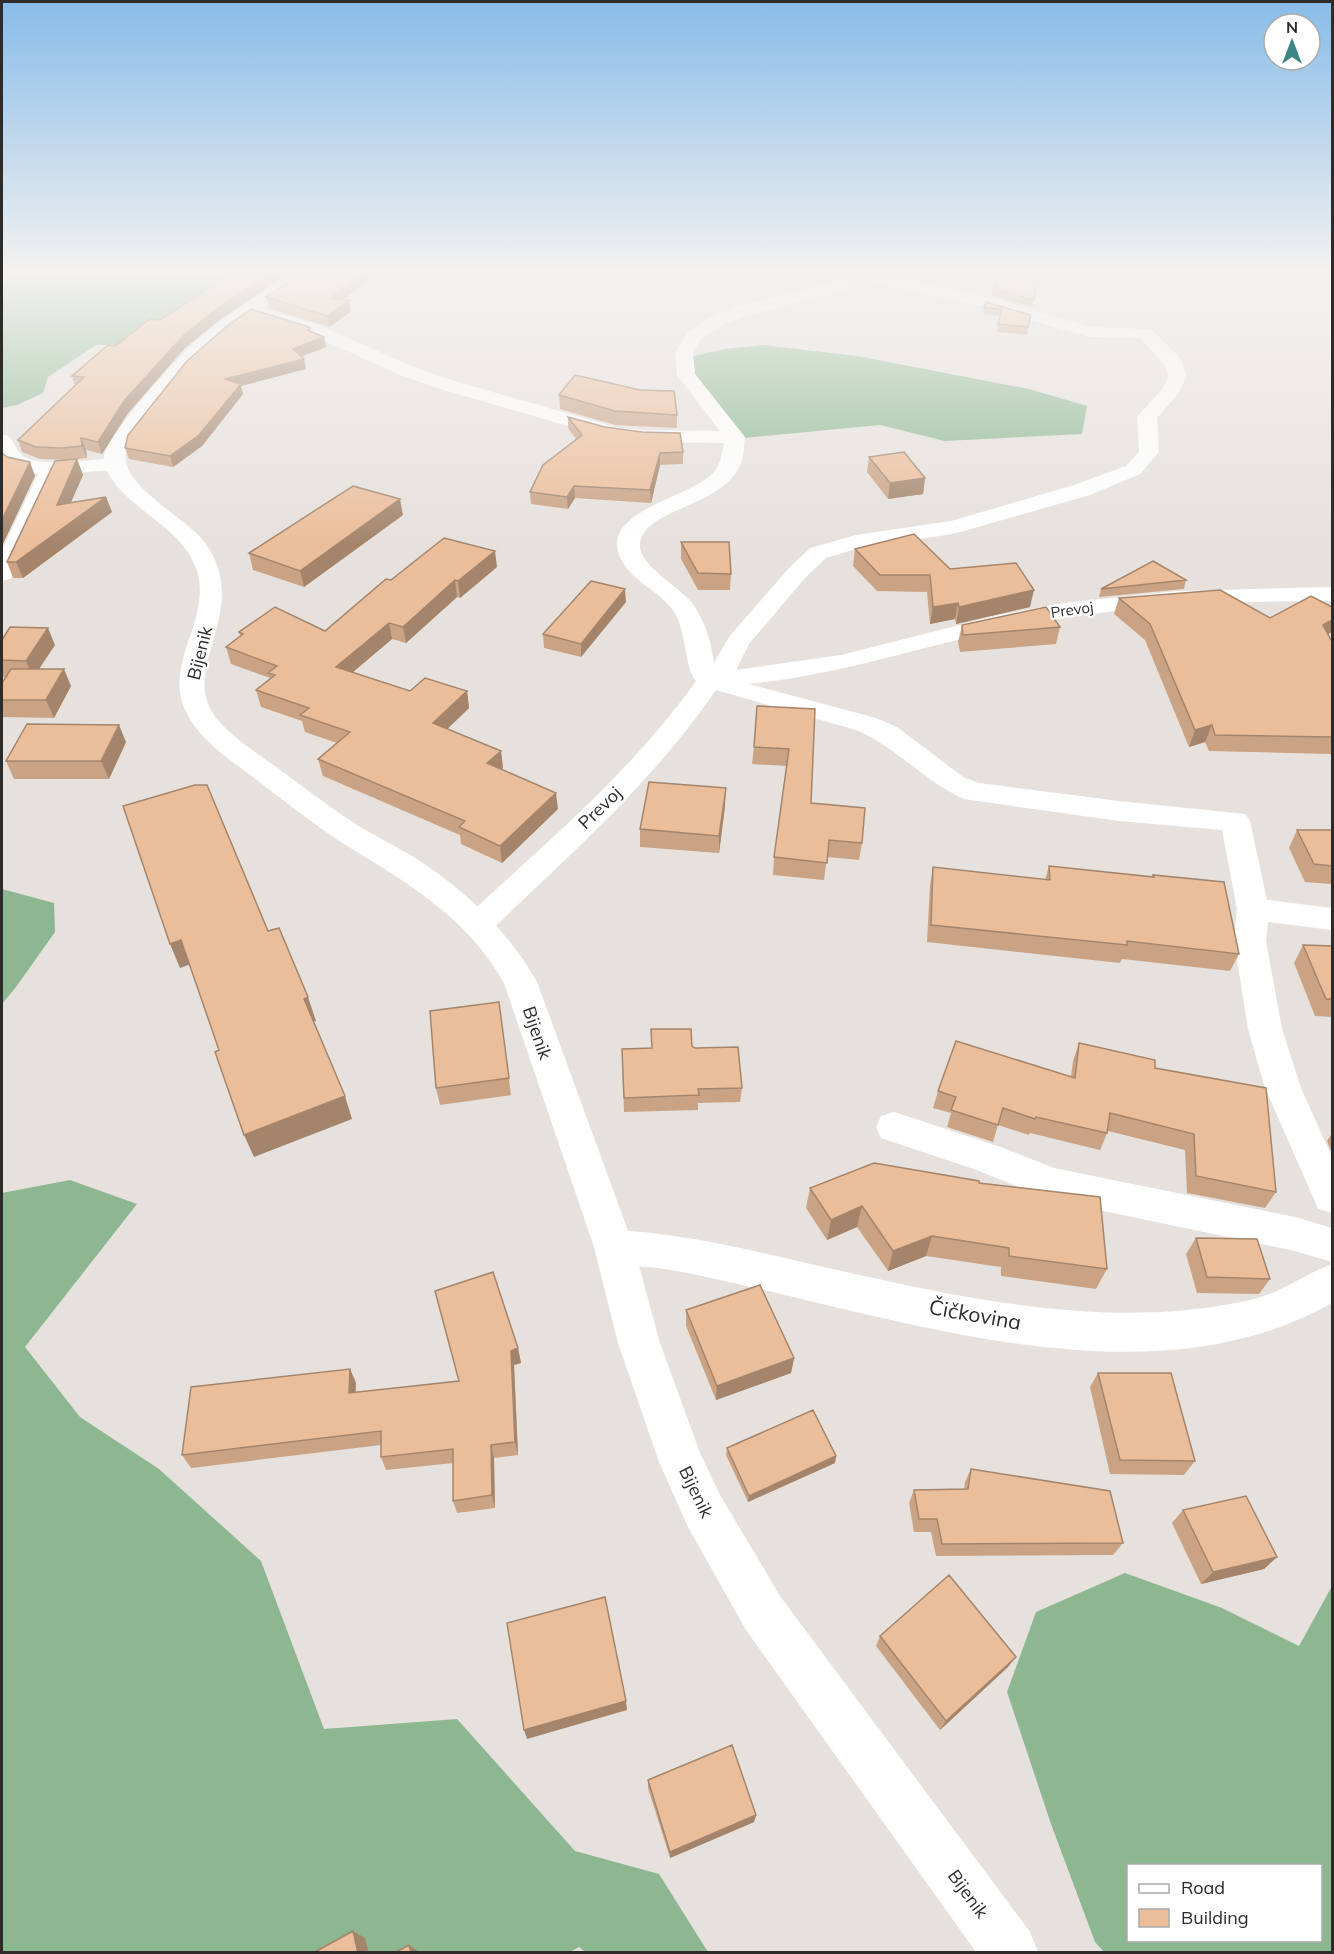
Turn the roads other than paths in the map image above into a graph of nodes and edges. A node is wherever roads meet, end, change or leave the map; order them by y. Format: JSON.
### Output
{"nodes":[{"id":1,"x":185,"y":363,"type":"edge"},
{"id":2,"x":389,"y":363,"type":"edge"},
{"id":3,"x":681,"y":363,"type":"edge"},
{"id":4,"x":1174,"y":363,"type":"edge"},
{"id":5,"x":735,"y":437,"type":"junction"},
{"id":6,"x":2,"y":440,"type":"edge"},
{"id":7,"x":114,"y":464,"type":"junction"},
{"id":8,"x":51,"y":468,"type":"junction"},
{"id":9,"x":2,"y":574,"type":"edge"},
{"id":10,"x":1320,"y":594,"type":"edge"},
{"id":11,"x":1332,"y":606,"type":"edge"},
{"id":12,"x":711,"y":680,"type":"junction"},
{"id":13,"x":1253,"y":909,"type":"junction"},
{"id":14,"x":1332,"y":919,"type":"edge"},
{"id":15,"x":477,"y":925,"type":"junction"},
{"id":16,"x":894,"y":1127,"type":"dead end"},
{"id":17,"x":1332,"y":1197,"type":"edge"},
{"id":18,"x":1332,"y":1245,"type":"edge"},
{"id":19,"x":614,"y":1247,"type":"junction"},
{"id":20,"x":1332,"y":1282,"type":"edge"},
{"id":21,"x":1010,"y":1953,"type":"edge"}],
"edges":[{"from":1,"to":7,"type":"street"},
{"from":2,"to":5,"type":"street"},
{"from":3,"to":5,"type":"street"},
{"from":4,"to":12,"type":"street"},
{"from":5,"to":12,"type":"street"},
{"from":6,"to":8,"type":"street"},
{"from":7,"to":8,"type":"street"},
{"from":7,"to":15,"type":"street","name":"Bijenik"},
{"from":8,"to":9,"type":"street"},
{"from":10,"to":11,"type":"street"},
{"from":10,"to":12,"type":"street","name":"Prevoj"},
{"from":12,"to":13,"type":"street"},
{"from":12,"to":15,"type":"street","name":"Prevoj"},
{"from":13,"to":14,"type":"street"},
{"from":13,"to":17,"type":"street"},
{"from":15,"to":19,"type":"street","name":"Bijenik"},
{"from":16,"to":18,"type":"street"},
{"from":19,"to":20,"type":"street","name":"Čičkovina"},
{"from":19,"to":21,"type":"street","name":"Bijenik"}]}
